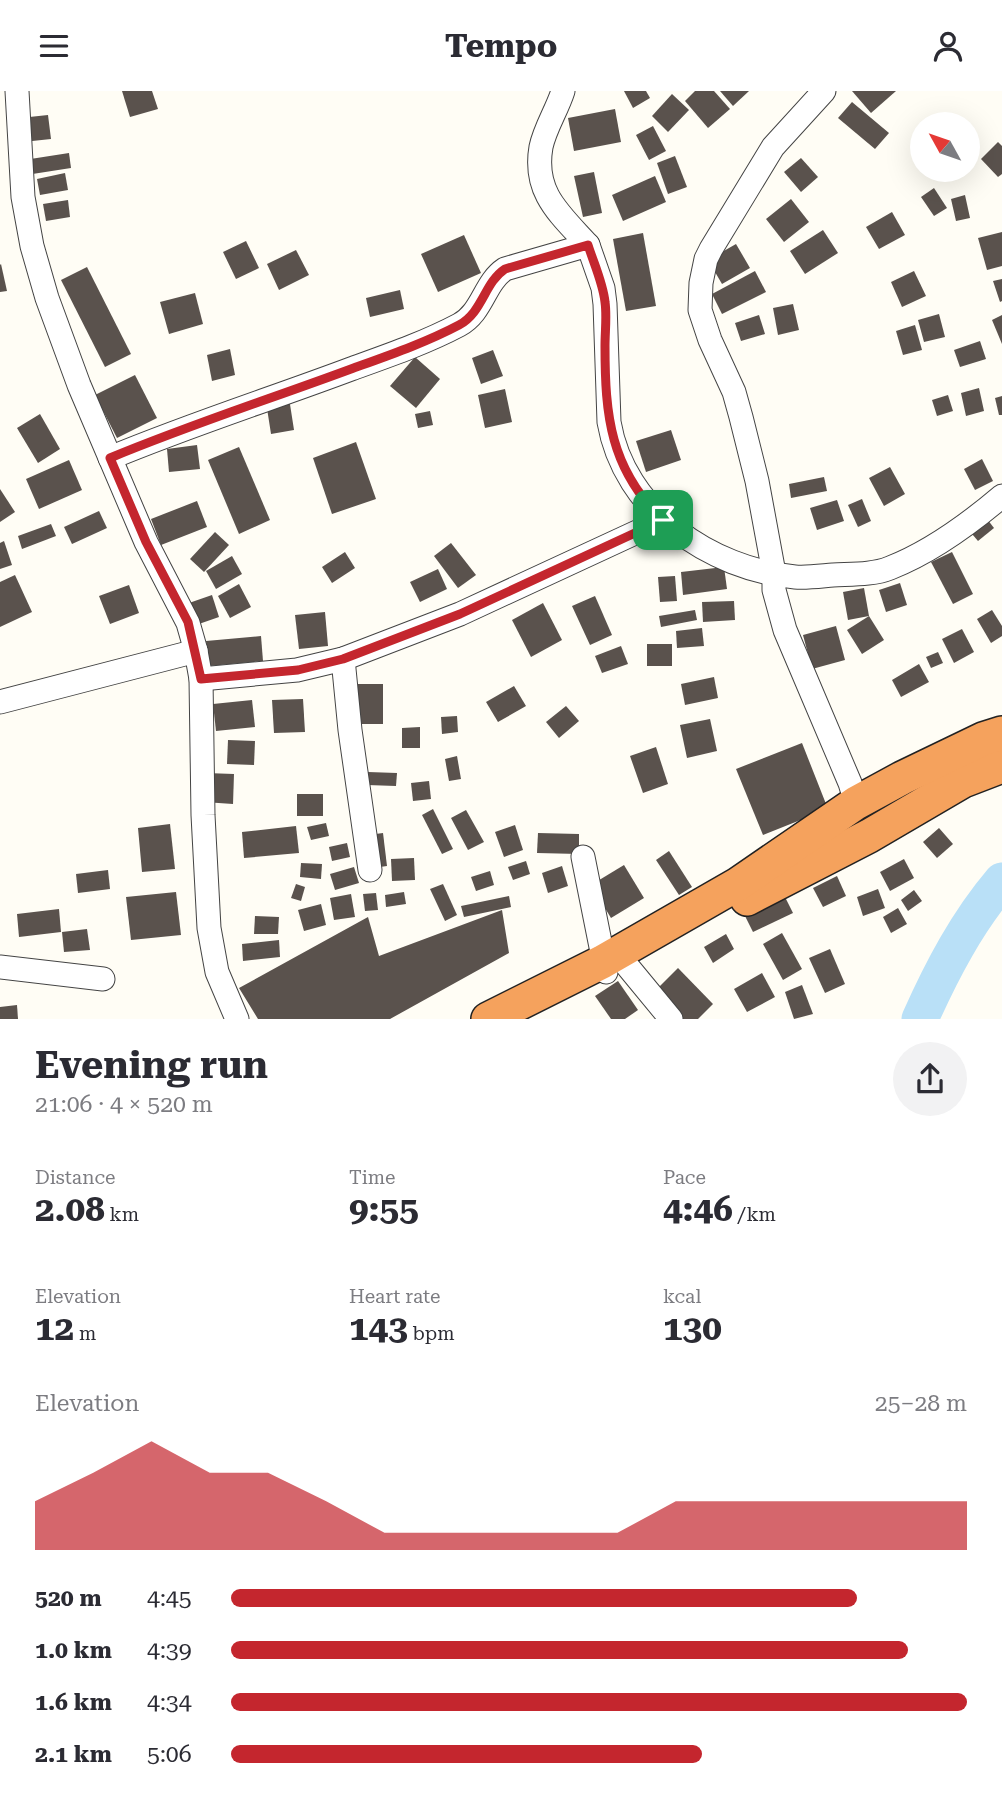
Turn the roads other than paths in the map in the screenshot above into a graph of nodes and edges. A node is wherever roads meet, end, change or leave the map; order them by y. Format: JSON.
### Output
{"nodes":[{"id":1,"x":16,"y":91,"type":"edge"},
{"id":2,"x":563,"y":91,"type":"edge"},
{"id":3,"x":824,"y":91,"type":"edge"},
{"id":4,"x":588,"y":245,"type":"junction"},
{"id":5,"x":110,"y":458,"type":"junction"},
{"id":6,"x":1002,"y":496,"type":"edge"},
{"id":7,"x":663,"y":520,"type":"junction"},
{"id":8,"x":774,"y":573,"type":"junction"},
{"id":9,"x":196,"y":651,"type":"junction"},
{"id":10,"x":343,"y":659,"type":"junction"},
{"id":11,"x":201,"y":679,"type":"junction"},
{"id":12,"x":0,"y":702,"type":"edge"},
{"id":13,"x":1002,"y":733,"type":"edge"},
{"id":14,"x":1002,"y":766,"type":"edge"},
{"id":15,"x":1002,"y":785,"type":"edge"},
{"id":16,"x":944,"y":792,"type":"junction"},
{"id":17,"x":856,"y":803,"type":"junction"},
{"id":18,"x":583,"y":857,"type":"dead end"},
{"id":19,"x":370,"y":870,"type":"dead end"},
{"id":20,"x":611,"y":965,"type":"junction"},
{"id":21,"x":0,"y":967,"type":"edge"},
{"id":22,"x":103,"y":979,"type":"dead end"},
{"id":23,"x":237,"y":1019,"type":"edge"},
{"id":24,"x":488,"y":1019,"type":"edge"},
{"id":25,"x":520,"y":1019,"type":"edge"},
{"id":26,"x":671,"y":1019,"type":"edge"}],
"edges":[{"from":1,"to":5,"type":"street"},
{"from":2,"to":4,"type":"street"},
{"from":3,"to":8,"type":"street"},
{"from":4,"to":5,"type":"street"},
{"from":4,"to":7,"type":"street"},
{"from":5,"to":9,"type":"street"},
{"from":6,"to":8,"type":"street"},
{"from":7,"to":8,"type":"street"},
{"from":7,"to":10,"type":"street"},
{"from":8,"to":17,"type":"street"},
{"from":9,"to":11,"type":"street"},
{"from":9,"to":12,"type":"street"},
{"from":10,"to":11,"type":"street"},
{"from":10,"to":19,"type":"street"},
{"from":11,"to":23,"type":"street"},
{"from":13,"to":17,"type":"highway"},
{"from":14,"to":16,"type":"highway"},
{"from":15,"to":16,"type":"street"},
{"from":16,"to":20,"type":"highway"},
{"from":17,"to":20,"type":"highway"},
{"from":18,"to":20,"type":"street"},
{"from":20,"to":24,"type":"highway"},
{"from":20,"to":25,"type":"highway"},
{"from":20,"to":26,"type":"street"},
{"from":21,"to":22,"type":"street"}]}
